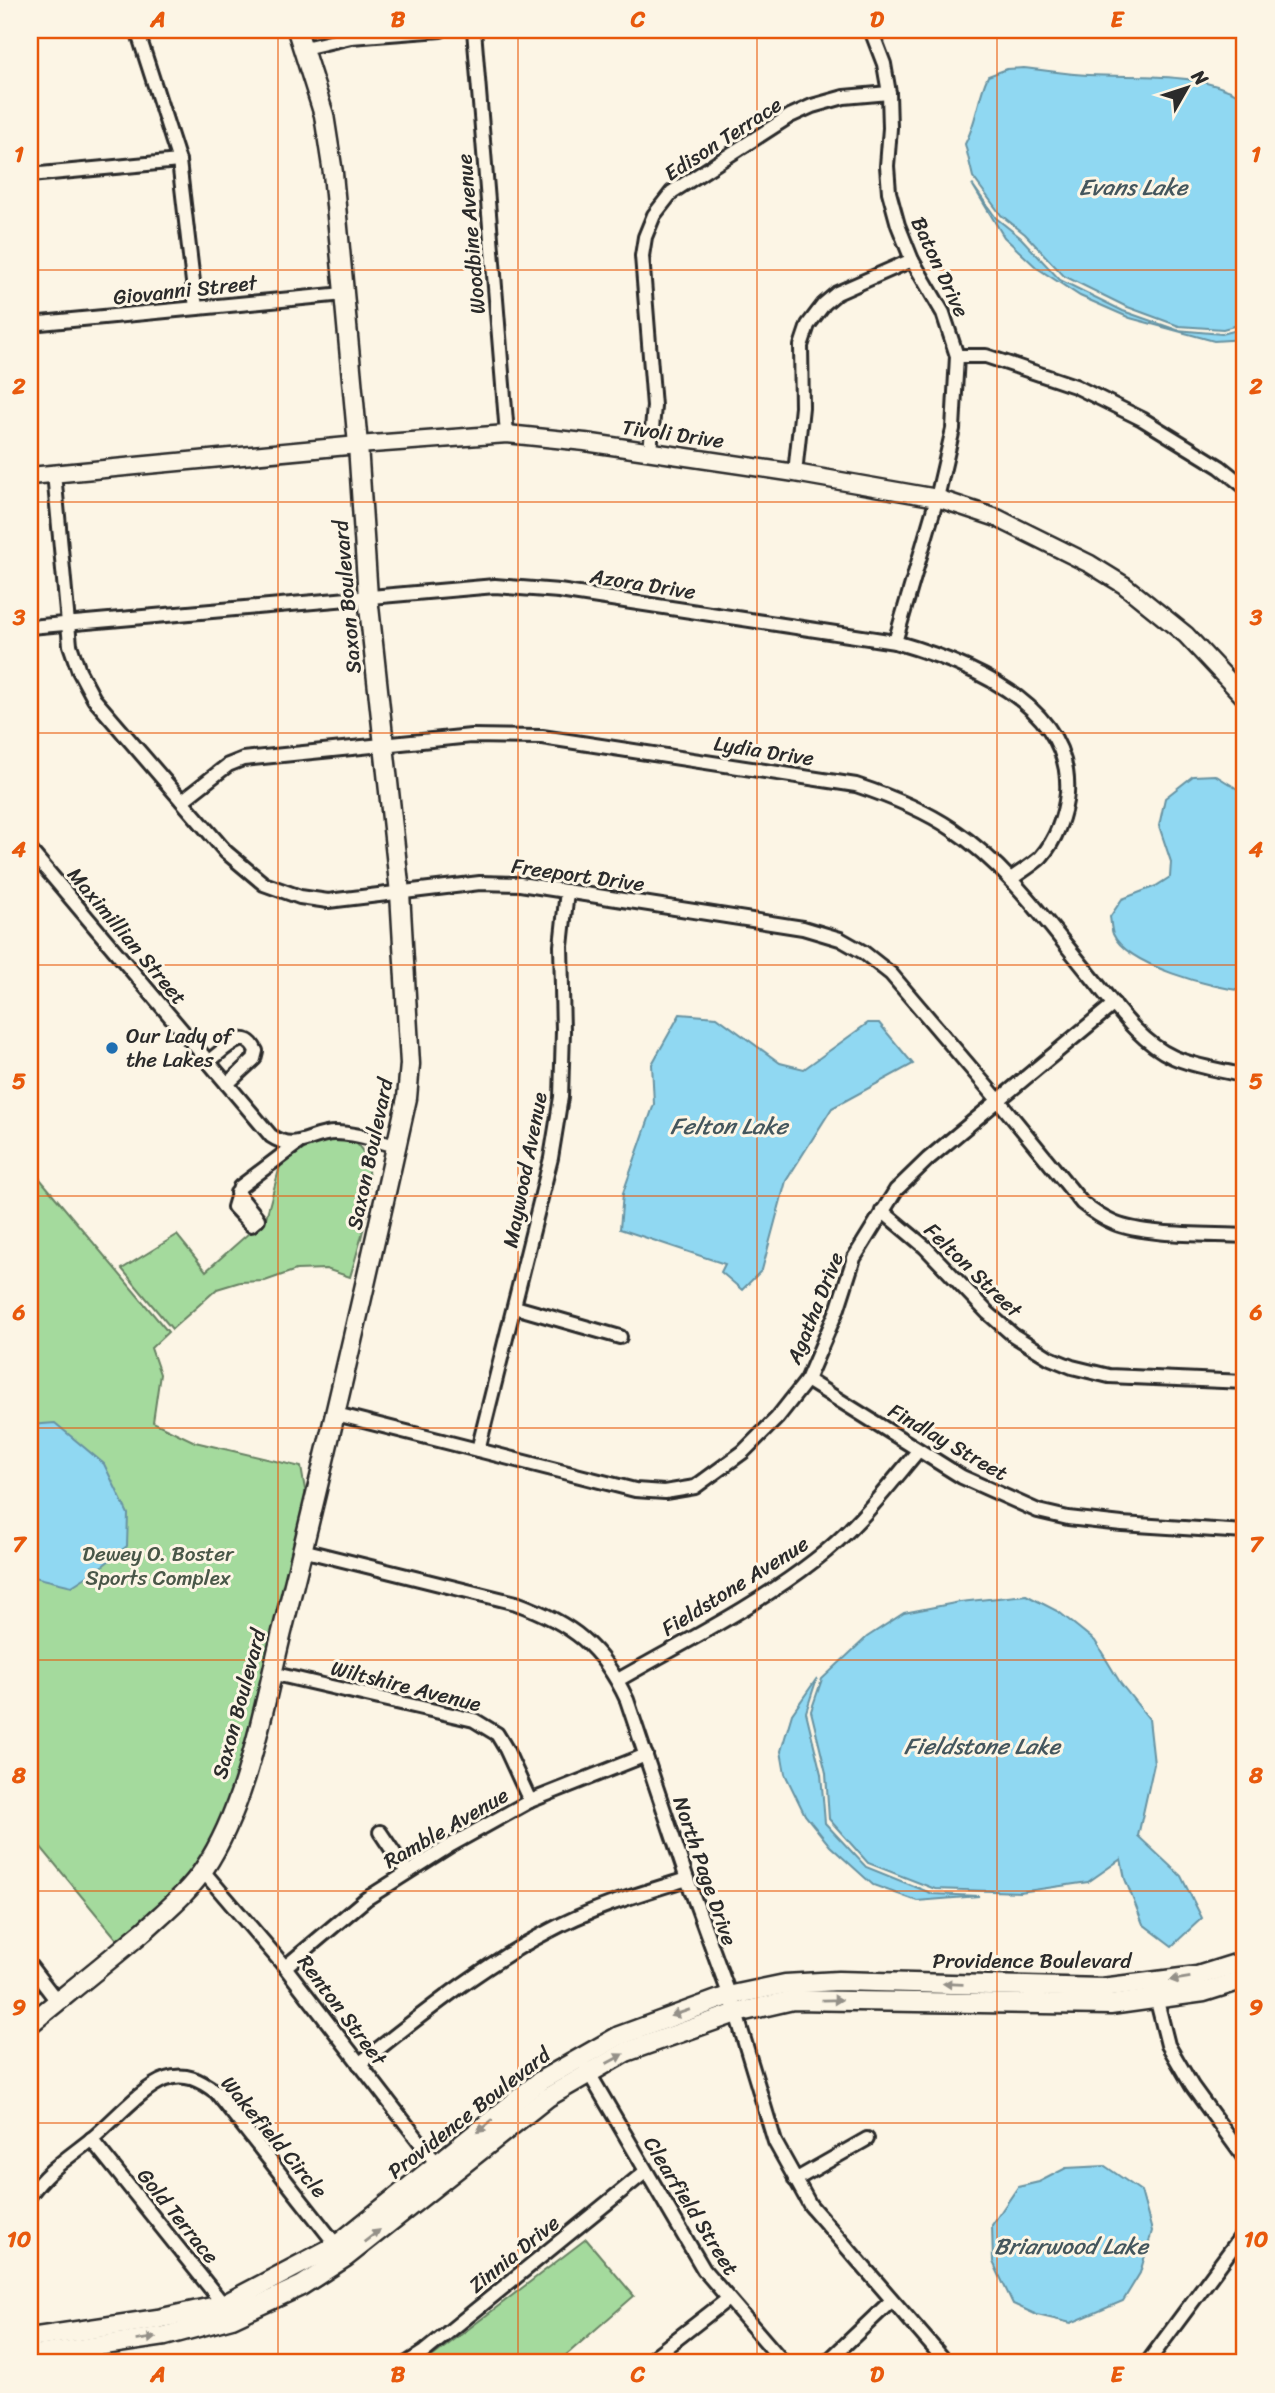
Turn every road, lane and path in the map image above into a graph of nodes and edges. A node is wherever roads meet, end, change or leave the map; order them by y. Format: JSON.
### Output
{"nodes":[{"id":1,"x":137,"y":30,"type":"edge"},
{"id":2,"x":297,"y":30,"type":"edge"},
{"id":3,"x":441,"y":30,"type":"edge"},
{"id":4,"x":474,"y":30,"type":"edge"},
{"id":5,"x":871,"y":30,"type":"edge"},
{"id":6,"x":304,"y":48,"type":"junction"},
{"id":7,"x":889,"y":93,"type":"junction"},
{"id":8,"x":179,"y":160,"type":"junction"},
{"id":9,"x":30,"y":175,"type":"edge"},
{"id":10,"x":912,"y":260,"type":"junction"},
{"id":11,"x":344,"y":294,"type":"junction"},
{"id":12,"x":196,"y":308,"type":"junction"},
{"id":13,"x":30,"y":324,"type":"edge"},
{"id":14,"x":957,"y":356,"type":"junction"},
{"id":15,"x":507,"y":434,"type":"junction"},
{"id":16,"x":358,"y":445,"type":"junction"},
{"id":17,"x":650,"y":452,"type":"junction"},
{"id":18,"x":54,"y":473,"type":"junction"},
{"id":19,"x":795,"y":473,"type":"junction"},
{"id":20,"x":30,"y":476,"type":"edge"},
{"id":21,"x":1245,"y":487,"type":"edge"},
{"id":22,"x":937,"y":498,"type":"junction"},
{"id":23,"x":368,"y":597,"type":"junction"},
{"id":24,"x":70,"y":625,"type":"junction"},
{"id":25,"x":30,"y":627,"type":"edge"},
{"id":26,"x":895,"y":642,"type":"junction"},
{"id":27,"x":1245,"y":698,"type":"edge"},
{"id":28,"x":384,"y":745,"type":"junction"},
{"id":29,"x":183,"y":801,"type":"junction"},
{"id":30,"x":30,"y":850,"type":"edge"},
{"id":31,"x":1011,"y":879,"type":"junction"},
{"id":32,"x":567,"y":891,"type":"junction"},
{"id":33,"x":400,"y":893,"type":"junction"},
{"id":34,"x":1114,"y":1004,"type":"junction"},
{"id":35,"x":208,"y":1062,"type":"junction"},
{"id":36,"x":1245,"y":1076,"type":"edge"},
{"id":37,"x":226,"y":1084,"type":"junction"},
{"id":38,"x":999,"y":1101,"type":"junction"},
{"id":39,"x":298,"y":1143,"type":"junction"},
{"id":40,"x":396,"y":1146,"type":"junction"},
{"id":41,"x":237,"y":1193,"type":"dead end"},
{"id":42,"x":882,"y":1211,"type":"junction"},
{"id":43,"x":1245,"y":1236,"type":"edge"},
{"id":44,"x":515,"y":1307,"type":"junction"},
{"id":45,"x":620,"y":1337,"type":"dead end"},
{"id":46,"x":807,"y":1380,"type":"junction"},
{"id":47,"x":1245,"y":1382,"type":"edge"},
{"id":48,"x":336,"y":1414,"type":"junction"},
{"id":49,"x":478,"y":1450,"type":"junction"},
{"id":50,"x":918,"y":1451,"type":"junction"},
{"id":51,"x":1245,"y":1532,"type":"edge"},
{"id":52,"x":302,"y":1550,"type":"junction"},
{"id":53,"x":271,"y":1673,"type":"junction"},
{"id":54,"x":618,"y":1680,"type":"junction"},
{"id":55,"x":646,"y":1755,"type":"junction"},
{"id":56,"x":530,"y":1801,"type":"junction"},
{"id":57,"x":380,"y":1832,"type":"dead end"},
{"id":58,"x":202,"y":1871,"type":"junction"},
{"id":59,"x":407,"y":1872,"type":"junction"},
{"id":60,"x":687,"y":1879,"type":"junction"},
{"id":61,"x":1245,"y":1961,"type":"edge"},
{"id":62,"x":30,"y":1966,"type":"edge"},
{"id":63,"x":285,"y":1966,"type":"junction"},
{"id":64,"x":1245,"y":1979,"type":"edge"},
{"id":65,"x":1154,"y":1992,"type":"junction"},
{"id":66,"x":57,"y":2001,"type":"junction"},
{"id":67,"x":732,"y":2005,"type":"junction"},
{"id":68,"x":30,"y":2024,"type":"edge"},
{"id":69,"x":359,"y":2064,"type":"junction"},
{"id":70,"x":585,"y":2065,"type":"junction"},
{"id":71,"x":91,"y":2139,"type":"junction"},
{"id":72,"x":867,"y":2139,"type":"dead end"},
{"id":73,"x":1245,"y":2159,"type":"edge"},
{"id":74,"x":442,"y":2171,"type":"junction"},
{"id":75,"x":645,"y":2172,"type":"junction"},
{"id":76,"x":795,"y":2180,"type":"junction"},
{"id":77,"x":30,"y":2195,"type":"edge"},
{"id":78,"x":1245,"y":2231,"type":"edge"},
{"id":79,"x":341,"y":2251,"type":"junction"},
{"id":80,"x":728,"y":2299,"type":"junction"},
{"id":81,"x":891,"y":2301,"type":"junction"},
{"id":82,"x":228,"y":2311,"type":"junction"},
{"id":83,"x":30,"y":2338,"type":"edge"},
{"id":84,"x":30,"y":2356,"type":"edge"},
{"id":85,"x":407,"y":2363,"type":"edge"},
{"id":86,"x":646,"y":2363,"type":"edge"},
{"id":87,"x":784,"y":2363,"type":"edge"},
{"id":88,"x":826,"y":2363,"type":"edge"},
{"id":89,"x":947,"y":2363,"type":"edge"},
{"id":90,"x":1147,"y":2363,"type":"edge"}],
"edges":[{"from":1,"to":8,"type":"street"},
{"from":2,"to":6,"type":"main road","name":"Saxon Boulevard"},
{"from":3,"to":6,"type":"street"},
{"from":4,"to":15,"type":"street","name":"Woodbine Avenue"},
{"from":5,"to":7,"type":"street","name":"Baton Drive"},
{"from":6,"to":11,"type":"main road","name":"Saxon Boulevard"},
{"from":7,"to":10,"type":"street","name":"Baton Drive"},
{"from":7,"to":17,"type":"street","name":"Edison Terrace"},
{"from":8,"to":9,"type":"street"},
{"from":8,"to":12,"type":"street"},
{"from":10,"to":14,"type":"street","name":"Baton Drive"},
{"from":10,"to":19,"type":"street"},
{"from":11,"to":12,"type":"street","name":"Giovanni Street"},
{"from":11,"to":16,"type":"main road","name":"Saxon Boulevard"},
{"from":12,"to":13,"type":"street","name":"Giovanni Street"},
{"from":14,"to":21,"type":"street"},
{"from":14,"to":22,"type":"street","name":"Baton Drive"},
{"from":15,"to":16,"type":"street","name":"Tivoli Drive"},
{"from":15,"to":17,"type":"street","name":"Tivoli Drive"},
{"from":16,"to":18,"type":"street","name":"Tivoli Drive"},
{"from":16,"to":23,"type":"main road","name":"Saxon Boulevard"},
{"from":17,"to":19,"type":"street","name":"Tivoli Drive"},
{"from":18,"to":20,"type":"street","name":"Tivoli Drive"},
{"from":18,"to":24,"type":"street","name":"Freeport Drive"},
{"from":19,"to":22,"type":"street","name":"Tivoli Drive"},
{"from":22,"to":26,"type":"street","name":"Baton Drive"},
{"from":22,"to":27,"type":"street","name":"Tivoli Drive"},
{"from":23,"to":24,"type":"street","name":"Azora Drive"},
{"from":23,"to":26,"type":"street","name":"Azora Drive"},
{"from":23,"to":28,"type":"main road","name":"Saxon Boulevard"},
{"from":24,"to":25,"type":"street","name":"Azora Drive"},
{"from":24,"to":29,"type":"street","name":"Freeport Drive"},
{"from":26,"to":31,"type":"street","name":"Azora Drive"},
{"from":28,"to":29,"type":"street","name":"Lydia Drive"},
{"from":28,"to":31,"type":"street","name":"Lydia Drive"},
{"from":28,"to":33,"type":"main road","name":"Saxon Boulevard"},
{"from":29,"to":33,"type":"street","name":"Freeport Drive"},
{"from":30,"to":35,"type":"street","name":"Maximillian Street"},
{"from":31,"to":34,"type":"street","name":"Lydia Drive"},
{"from":32,"to":33,"type":"street","name":"Freeport Drive"},
{"from":32,"to":38,"type":"street","name":"Freeport Drive"},
{"from":32,"to":44,"type":"street","name":"Maywood Avenue"},
{"from":33,"to":40,"type":"main road","name":"Saxon Boulevard"},
{"from":34,"to":36,"type":"street","name":"Lydia Drive"},
{"from":34,"to":38,"type":"street","name":"Agatha Drive"},
{"from":35,"to":37,"type":"street","name":"Maximillian Street"},
{"from":35,"to":37,"type":"street"},
{"from":37,"to":39,"type":"street","name":"Maximillian Street"},
{"from":38,"to":42,"type":"street","name":"Agatha Drive"},
{"from":38,"to":43,"type":"street","name":"Freeport Drive"},
{"from":39,"to":40,"type":"street"},
{"from":39,"to":41,"type":"street"},
{"from":40,"to":48,"type":"main road","name":"Saxon Boulevard"},
{"from":42,"to":46,"type":"street","name":"Agatha Drive"},
{"from":42,"to":47,"type":"street","name":"Felton Street"},
{"from":44,"to":45,"type":"street"},
{"from":44,"to":49,"type":"street","name":"Maywood Avenue"},
{"from":46,"to":49,"type":"street","name":"Agatha Drive"},
{"from":46,"to":50,"type":"street","name":"Findlay Street"},
{"from":48,"to":49,"type":"street","name":"Agatha Drive"},
{"from":48,"to":52,"type":"main road","name":"Saxon Boulevard"},
{"from":50,"to":51,"type":"street","name":"Findlay Street"},
{"from":50,"to":54,"type":"street","name":"Fieldstone Avenue"},
{"from":52,"to":53,"type":"main road","name":"Saxon Boulevard"},
{"from":52,"to":54,"type":"street","name":"North Page Drive"},
{"from":53,"to":56,"type":"street","name":"Wiltshire Avenue"},
{"from":53,"to":58,"type":"main road","name":"Saxon Boulevard"},
{"from":54,"to":55,"type":"street","name":"North Page Drive"},
{"from":55,"to":56,"type":"street","name":"Ramble Avenue"},
{"from":55,"to":60,"type":"street","name":"North Page Drive"},
{"from":56,"to":59,"type":"street","name":"Ramble Avenue"},
{"from":57,"to":59,"type":"street"},
{"from":58,"to":63,"type":"street","name":"Renton Street"},
{"from":58,"to":66,"type":"main road","name":"Saxon Boulevard"},
{"from":59,"to":63,"type":"street","name":"Ramble Avenue"},
{"from":60,"to":67,"type":"street","name":"North Page Drive"},
{"from":60,"to":69,"type":"street"},
{"from":61,"to":65,"type":"main road","name":"Providence Boulevard","one_way":true},
{"from":62,"to":66,"type":"street"},
{"from":63,"to":69,"type":"street","name":"Renton Street"},
{"from":64,"to":65,"type":"main road","name":"Providence Boulevard"},
{"from":65,"to":67,"type":"main road","name":"Providence Boulevard"},
{"from":65,"to":73,"type":"street"},
{"from":66,"to":68,"type":"main road","name":"Saxon Boulevard"},
{"from":67,"to":70,"type":"main road","name":"Providence Boulevard"},
{"from":67,"to":76,"type":"street","name":"North Page Drive"},
{"from":69,"to":74,"type":"street","name":"Renton Street"},
{"from":70,"to":74,"type":"main road","name":"Providence Boulevard"},
{"from":70,"to":75,"type":"street","name":"Clearfield Street"},
{"from":71,"to":77,"type":"street","name":"Wakefield Circle"},
{"from":71,"to":79,"type":"street","name":"Wakefield Circle"},
{"from":71,"to":82,"type":"street","name":"Gold Terrace"},
{"from":72,"to":76,"type":"street"},
{"from":74,"to":79,"type":"main road","name":"Providence Boulevard"},
{"from":75,"to":80,"type":"street","name":"Clearfield Street"},
{"from":75,"to":85,"type":"street","name":"Zinnia Drive"},
{"from":76,"to":81,"type":"street","name":"North Page Drive"},
{"from":78,"to":90,"type":"street"},
{"from":79,"to":82,"type":"main road","name":"Providence Boulevard"},
{"from":80,"to":86,"type":"street"},
{"from":80,"to":87,"type":"street","name":"Clearfield Street"},
{"from":81,"to":88,"type":"street"},
{"from":81,"to":89,"type":"street","name":"North Page Drive"},
{"from":82,"to":83,"type":"main road","name":"Providence Boulevard"},
{"from":84,"to":82,"type":"main road","name":"Providence Boulevard","one_way":true}]}
